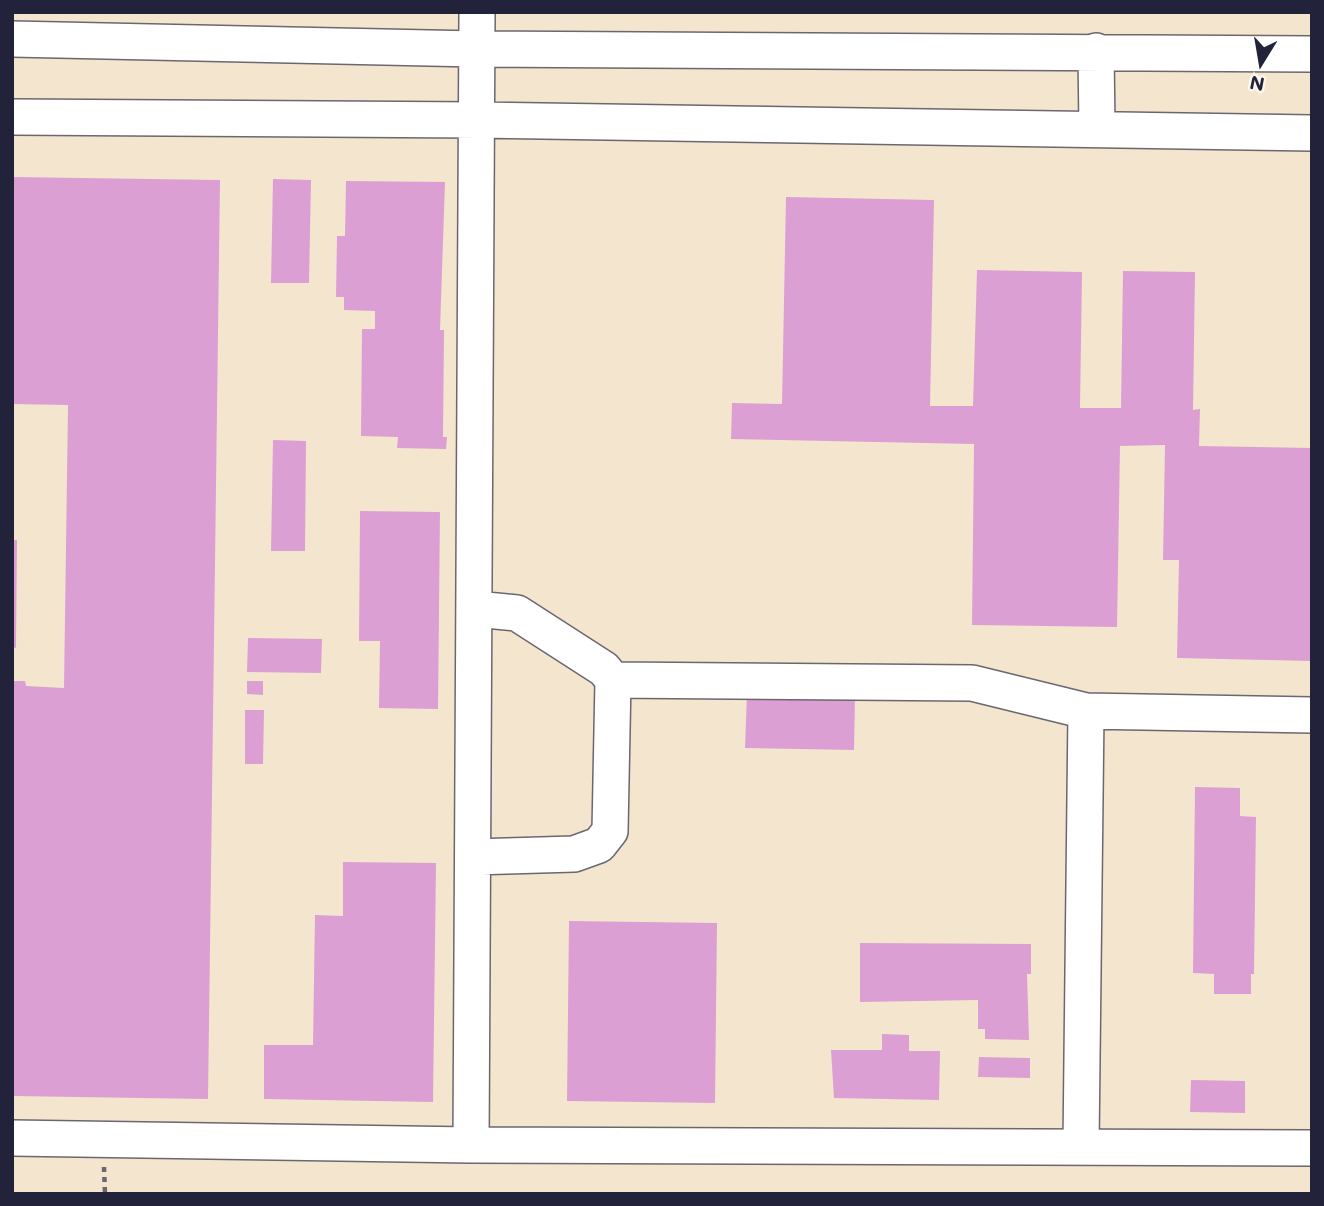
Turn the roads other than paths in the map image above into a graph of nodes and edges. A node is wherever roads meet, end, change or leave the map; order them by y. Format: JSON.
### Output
{"nodes":[{"id":1,"x":477,"y":12,"type":"edge"},
{"id":2,"x":12,"y":39,"type":"edge"},
{"id":3,"x":477,"y":49,"type":"junction"},
{"id":4,"x":1096,"y":51,"type":"junction"},
{"id":5,"x":1312,"y":54,"type":"edge"},
{"id":6,"x":12,"y":117,"type":"edge"},
{"id":7,"x":478,"y":120,"type":"junction"},
{"id":8,"x":1097,"y":129,"type":"junction"},
{"id":9,"x":1312,"y":133,"type":"edge"},
{"id":10,"x":475,"y":610,"type":"junction"},
{"id":11,"x":613,"y":680,"type":"junction"},
{"id":12,"x":1086,"y":711,"type":"junction"},
{"id":13,"x":1312,"y":715,"type":"edge"},
{"id":14,"x":473,"y":857,"type":"junction"},
{"id":15,"x":12,"y":1138,"type":"edge"},
{"id":16,"x":471,"y":1145,"type":"junction"},
{"id":17,"x":1081,"y":1145,"type":"junction"},
{"id":18,"x":1312,"y":1148,"type":"edge"}],
"edges":[{"from":1,"to":3,"type":"lane"},
{"from":2,"to":3,"type":"lane"},
{"from":3,"to":4,"type":"lane"},
{"from":3,"to":7,"type":"lane"},
{"from":4,"to":5,"type":"lane"},
{"from":4,"to":8,"type":"lane"},
{"from":6,"to":7,"type":"lane"},
{"from":7,"to":8,"type":"lane"},
{"from":7,"to":10,"type":"lane"},
{"from":8,"to":9,"type":"lane"},
{"from":10,"to":11,"type":"lane"},
{"from":10,"to":14,"type":"lane"},
{"from":11,"to":12,"type":"lane"},
{"from":11,"to":14,"type":"lane"},
{"from":12,"to":13,"type":"lane"},
{"from":12,"to":17,"type":"lane"},
{"from":14,"to":16,"type":"lane"},
{"from":15,"to":16,"type":"lane"},
{"from":16,"to":17,"type":"lane"},
{"from":17,"to":18,"type":"lane"}]}
